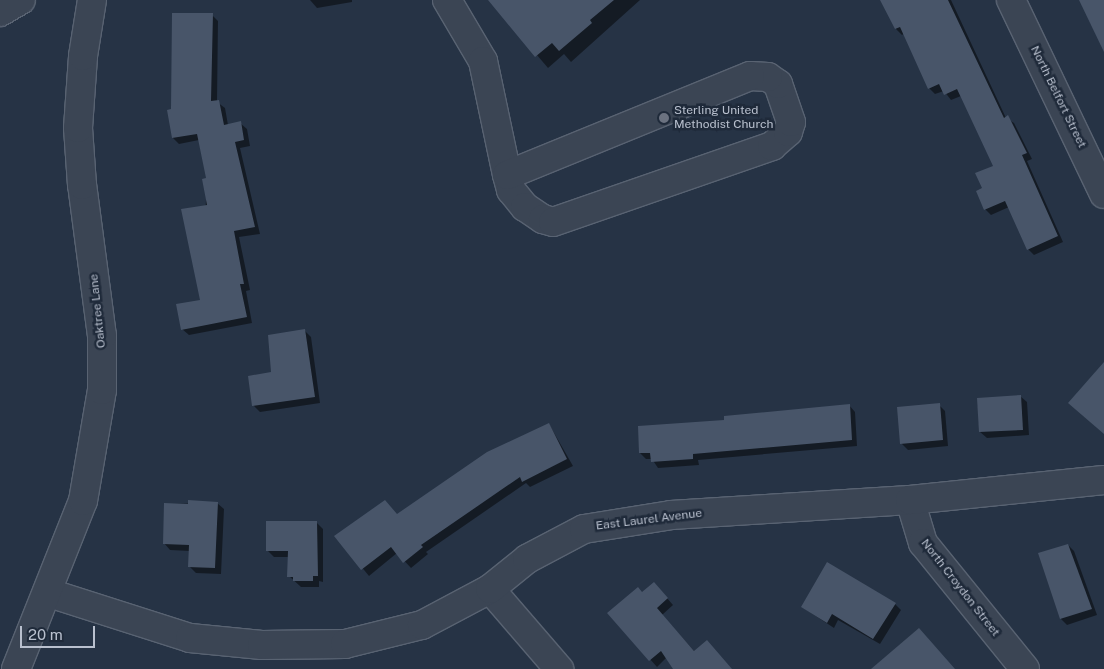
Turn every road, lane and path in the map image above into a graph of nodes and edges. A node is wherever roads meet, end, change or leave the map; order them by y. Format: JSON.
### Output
{"nodes":[{"id":1,"x":21,"y":0,"type":"edge"},
{"id":2,"x":92,"y":0,"type":"edge"},
{"id":3,"x":447,"y":0,"type":"edge"},
{"id":4,"x":1010,"y":0,"type":"edge"},
{"id":5,"x":0,"y":12,"type":"edge"},
{"id":6,"x":507,"y":175,"type":"junction"},
{"id":7,"x":1104,"y":194,"type":"edge"},
{"id":8,"x":1104,"y":480,"type":"edge"},
{"id":9,"x":910,"y":500,"type":"junction"},
{"id":10,"x":490,"y":589,"type":"junction"},
{"id":11,"x":49,"y":593,"type":"junction"},
{"id":12,"x":16,"y":669,"type":"edge"},
{"id":13,"x":559,"y":669,"type":"edge"},
{"id":14,"x":1025,"y":669,"type":"edge"}],
"edges":[{"from":1,"to":5,"type":"street"},
{"from":2,"to":11,"type":"street","name":"Oaktree Lane"},
{"from":3,"to":6,"type":"street"},
{"from":4,"to":7,"type":"street","name":"North Belfort Street"},
{"from":6,"to":6,"type":"street"},
{"from":8,"to":9,"type":"street","name":"East Laurel Avenue"},
{"from":9,"to":10,"type":"street","name":"East Laurel Avenue"},
{"from":9,"to":14,"type":"street","name":"North Croydon Street"},
{"from":10,"to":11,"type":"street","name":"East Laurel Avenue"},
{"from":10,"to":13,"type":"street"},
{"from":11,"to":12,"type":"street","name":"Oaktree Lane"}]}
